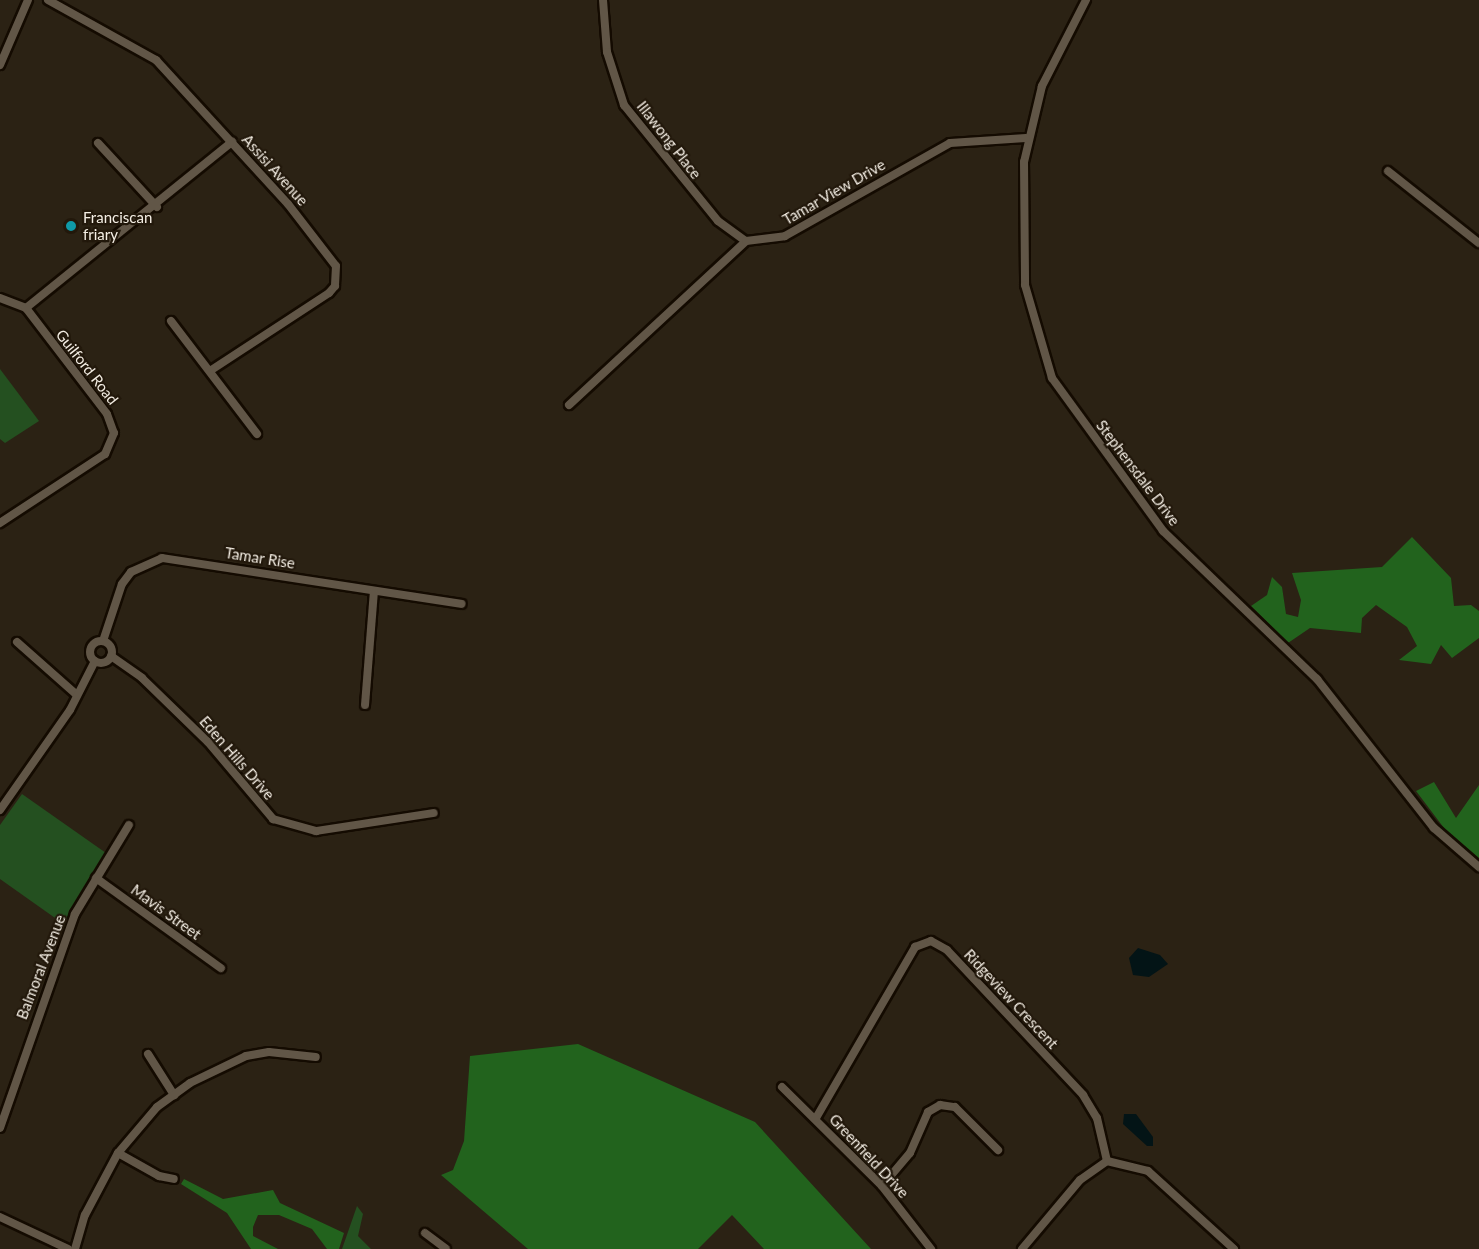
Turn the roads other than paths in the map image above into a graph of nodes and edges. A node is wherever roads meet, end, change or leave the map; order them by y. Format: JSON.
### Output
{"nodes":[{"id":1,"x":29,"y":0,"type":"edge"},
{"id":2,"x":37,"y":0,"type":"edge"},
{"id":3,"x":48,"y":0,"type":"edge"},
{"id":4,"x":603,"y":0,"type":"edge"},
{"id":5,"x":1086,"y":0,"type":"edge"},
{"id":6,"x":0,"y":65,"type":"edge"},
{"id":7,"x":1026,"y":138,"type":"junction"},
{"id":8,"x":232,"y":142,"type":"junction"},
{"id":9,"x":98,"y":143,"type":"dead end"},
{"id":10,"x":1388,"y":171,"type":"dead end"},
{"id":11,"x":157,"y":207,"type":"junction"},
{"id":12,"x":746,"y":241,"type":"junction"},
{"id":13,"x":1479,"y":243,"type":"edge"},
{"id":14,"x":0,"y":298,"type":"edge"},
{"id":15,"x":26,"y":308,"type":"junction"},
{"id":16,"x":171,"y":321,"type":"dead end"},
{"id":17,"x":210,"y":371,"type":"junction"},
{"id":18,"x":569,"y":405,"type":"dead end"},
{"id":19,"x":257,"y":434,"type":"dead end"},
{"id":20,"x":0,"y":523,"type":"edge"},
{"id":21,"x":374,"y":591,"type":"junction"},
{"id":22,"x":460,"y":604,"type":"dead end"},
{"id":23,"x":103,"y":641,"type":"junction"},
{"id":24,"x":17,"y":642,"type":"dead end"},
{"id":25,"x":111,"y":656,"type":"junction"},
{"id":26,"x":95,"y":661,"type":"junction"},
{"id":27,"x":77,"y":695,"type":"junction"},
{"id":28,"x":365,"y":705,"type":"dead end"},
{"id":29,"x":0,"y":810,"type":"edge"},
{"id":30,"x":434,"y":813,"type":"dead end"},
{"id":31,"x":129,"y":825,"type":"dead end"},
{"id":32,"x":1479,"y":867,"type":"edge"},
{"id":33,"x":96,"y":879,"type":"junction"},
{"id":34,"x":221,"y":968,"type":"dead end"},
{"id":35,"x":148,"y":1054,"type":"dead end"},
{"id":36,"x":316,"y":1057,"type":"dead end"},
{"id":37,"x":782,"y":1087,"type":"dead end"},
{"id":38,"x":174,"y":1095,"type":"junction"},
{"id":39,"x":816,"y":1118,"type":"junction"},
{"id":40,"x":0,"y":1128,"type":"edge"},
{"id":41,"x":998,"y":1150,"type":"dead end"},
{"id":42,"x":118,"y":1154,"type":"junction"},
{"id":43,"x":1107,"y":1161,"type":"junction"},
{"id":44,"x":174,"y":1179,"type":"dead end"},
{"id":45,"x":882,"y":1186,"type":"junction"},
{"id":46,"x":0,"y":1217,"type":"edge"},
{"id":47,"x":425,"y":1233,"type":"dead end"},
{"id":48,"x":68,"y":1249,"type":"edge"},
{"id":49,"x":75,"y":1249,"type":"edge"},
{"id":50,"x":446,"y":1249,"type":"edge"},
{"id":51,"x":931,"y":1249,"type":"edge"},
{"id":52,"x":1022,"y":1249,"type":"edge"},
{"id":53,"x":1234,"y":1249,"type":"edge"}],
"edges":[{"from":1,"to":2,"type":"street"},
{"from":1,"to":6,"type":"street"},
{"from":3,"to":8,"type":"street","name":"Assisi Avenue"},
{"from":4,"to":12,"type":"street","name":"Illawong Place"},
{"from":5,"to":7,"type":"street","name":"Stephensdale Drive"},
{"from":7,"to":12,"type":"street","name":"Tamar View Drive"},
{"from":7,"to":32,"type":"street","name":"Stephensdale Drive"},
{"from":8,"to":11,"type":"street"},
{"from":8,"to":17,"type":"street","name":"Assisi Avenue"},
{"from":9,"to":11,"type":"street"},
{"from":10,"to":13,"type":"street"},
{"from":11,"to":15,"type":"street"},
{"from":12,"to":18,"type":"street"},
{"from":14,"to":15,"type":"street"},
{"from":15,"to":20,"type":"street","name":"Guilford Road"},
{"from":16,"to":17,"type":"street"},
{"from":17,"to":19,"type":"street"},
{"from":21,"to":22,"type":"street","name":"Tamar Rise"},
{"from":21,"to":23,"type":"street","name":"Tamar Rise"},
{"from":21,"to":28,"type":"street"},
{"from":23,"to":25,"type":"street"},
{"from":23,"to":26,"type":"street","name":"Tamar Rise"},
{"from":24,"to":27,"type":"street"},
{"from":25,"to":26,"type":"street"},
{"from":25,"to":30,"type":"street","name":"Eden Hills Drive"},
{"from":26,"to":27,"type":"street"},
{"from":27,"to":29,"type":"street"},
{"from":31,"to":33,"type":"street","name":"Balmoral Avenue"},
{"from":33,"to":34,"type":"street","name":"Mavis Street"},
{"from":33,"to":40,"type":"street","name":"Balmoral Avenue"},
{"from":35,"to":38,"type":"street"},
{"from":36,"to":38,"type":"street"},
{"from":37,"to":39,"type":"street","name":"Greenfield Drive"},
{"from":38,"to":42,"type":"street"},
{"from":39,"to":43,"type":"street","name":"Ridgeview Crescent"},
{"from":39,"to":45,"type":"street","name":"Greenfield Drive"},
{"from":41,"to":45,"type":"street"},
{"from":42,"to":44,"type":"street"},
{"from":42,"to":49,"type":"street"},
{"from":43,"to":52,"type":"street"},
{"from":43,"to":53,"type":"street"},
{"from":45,"to":51,"type":"street","name":"Greenfield Drive"},
{"from":46,"to":48,"type":"street"},
{"from":47,"to":50,"type":"street"}]}
